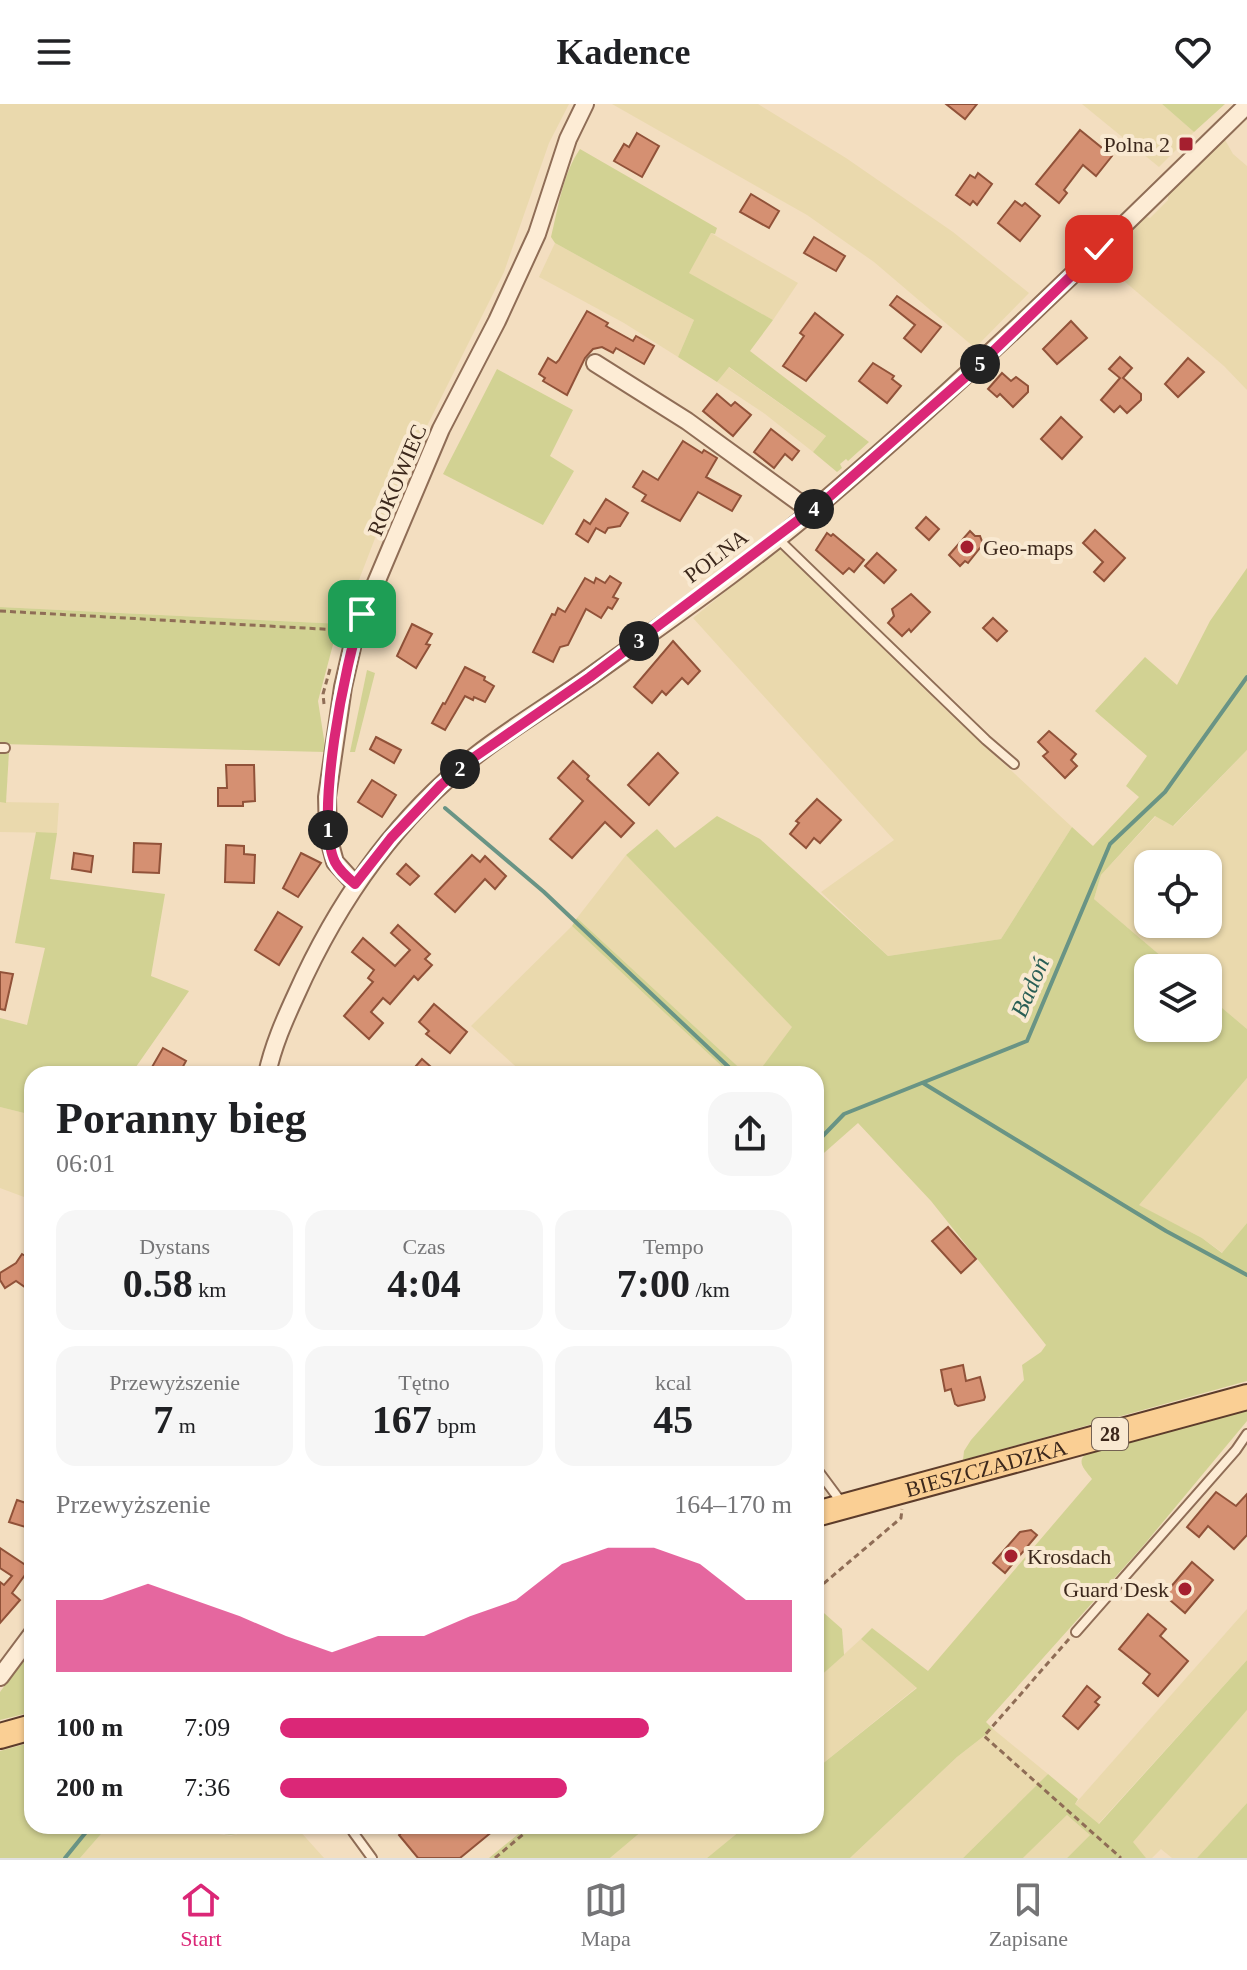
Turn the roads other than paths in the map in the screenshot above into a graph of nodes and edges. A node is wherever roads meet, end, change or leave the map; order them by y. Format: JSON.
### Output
{"nodes":[{"id":1,"x":585,"y":104,"type":"edge"},
{"id":2,"x":1247,"y":105,"type":"edge"},
{"id":3,"x":595,"y":363,"type":"dead end"},
{"id":4,"x":811,"y":511,"type":"junction"},
{"id":5,"x":777,"y":538,"type":"junction"},
{"id":6,"x":1014,"y":764,"type":"dead end"},
{"id":7,"x":355,"y":884,"type":"junction"},
{"id":8,"x":269,"y":1066,"type":"edge"},
{"id":9,"x":1247,"y":1397,"type":"edge"},
{"id":10,"x":1247,"y":1434,"type":"edge"},
{"id":11,"x":824,"y":1479,"type":"edge"},
{"id":12,"x":845,"y":1507,"type":"junction"},
{"id":13,"x":824,"y":1512,"type":"edge"},
{"id":14,"x":1076,"y":1632,"type":"road end"},
{"id":15,"x":24,"y":1645,"type":"edge"},
{"id":16,"x":0,"y":1677,"type":"edge"},
{"id":17,"x":24,"y":1729,"type":"edge"},
{"id":18,"x":0,"y":1736,"type":"edge"},
{"id":19,"x":354,"y":1834,"type":"edge"},
{"id":20,"x":372,"y":1858,"type":"edge"}],
"edges":[{"from":1,"to":7,"type":"street","name":"ROKOWIEC"},
{"from":2,"to":4,"type":"street","name":"POLNA"},
{"from":3,"to":4,"type":"street"},
{"from":4,"to":5,"type":"street","name":"POLNA"},
{"from":5,"to":6,"type":"lane"},
{"from":5,"to":7,"type":"street","name":"POLNA"},
{"from":7,"to":8,"type":"street","name":"POLNA"},
{"from":9,"to":12,"type":"main road","name":"BIESZCZADZKA","number":"28"},
{"from":10,"to":14,"type":"lane"},
{"from":11,"to":12,"type":"lane"},
{"from":12,"to":13,"type":"main road","name":"BIESZCZADZKA","number":"28"},
{"from":15,"to":16,"type":"street"},
{"from":17,"to":18,"type":"main road"},
{"from":19,"to":20,"type":"lane"}]}
